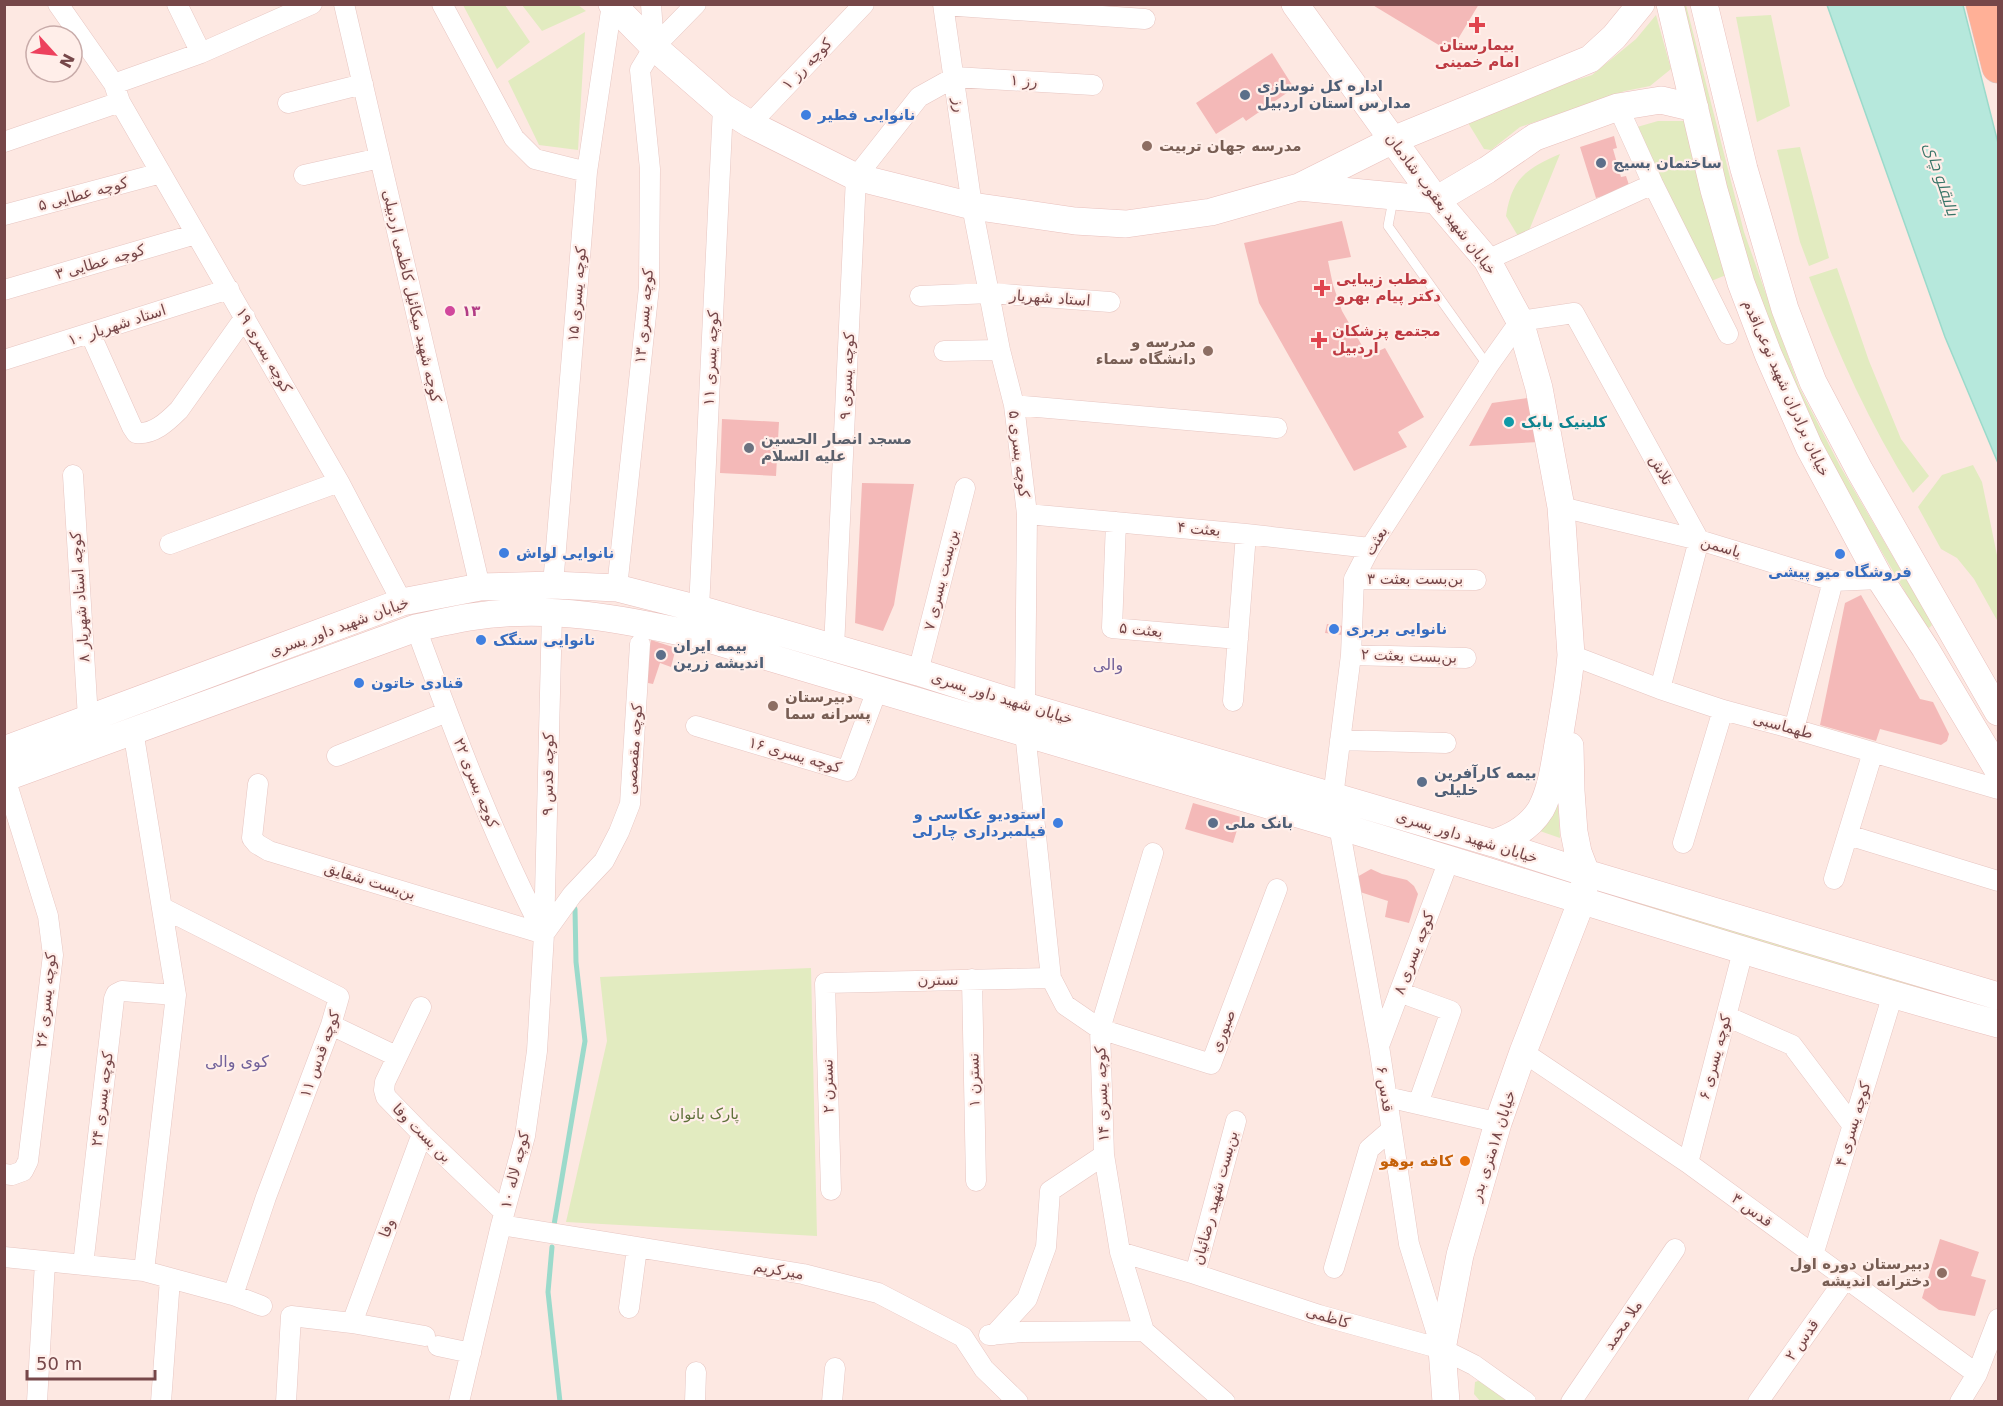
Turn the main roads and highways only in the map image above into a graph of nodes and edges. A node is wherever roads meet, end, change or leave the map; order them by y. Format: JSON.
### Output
{"nodes":[{"id":1,"x":1295,"y":4,"type":"edge"},
{"id":2,"x":1641,"y":4,"type":"edge"},
{"id":3,"x":1670,"y":4,"type":"edge"},
{"id":4,"x":1704,"y":4,"type":"edge"},
{"id":5,"x":612,"y":5,"type":"edge"},
{"id":6,"x":1991,"y":18,"type":"edge"},
{"id":7,"x":1998,"y":67,"type":"edge"},
{"id":8,"x":1695,"y":108,"type":"junction"},
{"id":9,"x":1393,"y":140,"type":"junction"},
{"id":10,"x":1299,"y":188,"type":"junction"},
{"id":11,"x":1436,"y":200,"type":"junction"},
{"id":12,"x":553,"y":585,"type":"junction"},
{"id":13,"x":552,"y":613,"type":"junction"},
{"id":14,"x":1952,"y":631,"type":"junction"},
{"id":15,"x":1925,"y":648,"type":"junction"},
{"id":16,"x":1570,"y":664,"type":"junction"},
{"id":17,"x":1025,"y":706,"type":"junction"},
{"id":18,"x":1998,"y":712,"type":"edge"},
{"id":19,"x":1025,"y":732,"type":"junction"},
{"id":20,"x":4,"y":750,"type":"edge"},
{"id":21,"x":1998,"y":770,"type":"edge"},
{"id":22,"x":5,"y":778,"type":"edge"},
{"id":23,"x":1493,"y":843,"type":"junction"},
{"id":24,"x":1586,"y":873,"type":"junction"},
{"id":25,"x":1582,"y":900,"type":"junction"},
{"id":26,"x":1998,"y":996,"type":"edge"},
{"id":27,"x":1998,"y":1024,"type":"edge"},
{"id":28,"x":1446,"y":1401,"type":"edge"}],
"edges":[{"from":1,"to":9,"type":"main road","name":"خیابان شهید یعقوب شادمان"},
{"from":2,"to":9,"type":"main road"},
{"from":3,"to":8,"type":"main road","name":"خیابان برادران شهید نوعی‌اقدم"},
{"from":4,"to":14,"type":"main road","name":"خیابان برادران شهید نوعی‌اقدم"},
{"from":5,"to":10,"type":"main road"},
{"from":6,"to":7,"type":"main road"},
{"from":8,"to":11,"type":"main road"},
{"from":8,"to":15,"type":"main road","name":"خیابان برادران شهید نوعی‌اقدم"},
{"from":9,"to":10,"type":"main road"},
{"from":9,"to":11,"type":"main road","name":"خیابان شهید یعقوب شادمان"},
{"from":10,"to":11,"type":"main road"},
{"from":11,"to":16,"type":"main road","name":"خیابان شهید یعقوب شادمان"},
{"from":12,"to":13,"type":"main road"},
{"from":12,"to":17,"type":"main road","name":"خیابان شهید داور یسری"},
{"from":12,"to":20,"type":"main road","name":"خیابان شهید داور یسری"},
{"from":13,"to":19,"type":"main road","name":"خیابان شهید داور یسری"},
{"from":13,"to":22,"type":"main road","name":"خیابان شهید داور یسری"},
{"from":14,"to":15,"type":"main road"},
{"from":14,"to":18,"type":"main road","name":"خیابان برادران شهید نوعی‌اقدم"},
{"from":15,"to":21,"type":"main road","name":"خیابان برادران شهید نوعی‌اقدم"},
{"from":16,"to":23,"type":"main road","name":"خیابان شهید یعقوب شادمان"},
{"from":16,"to":24,"type":"main road","name":"خیابان شهید یعقوب شادمان"},
{"from":17,"to":19,"type":"main road"},
{"from":17,"to":23,"type":"main road","name":"خیابان شهید داور یسری"},
{"from":19,"to":25,"type":"main road","name":"خیابان شهید داور یسری"},
{"from":23,"to":24,"type":"main road","name":"خیابان شهید داور یسری"},
{"from":24,"to":25,"type":"main road","name":"خیابان ۱۸متری بدر"},
{"from":24,"to":26,"type":"main road","name":"خیابان شهید داور یسری"},
{"from":25,"to":27,"type":"main road","name":"خیابان شهید داور یسری"},
{"from":25,"to":28,"type":"main road","name":"خیابان ۱۸متری بدر"}]}
